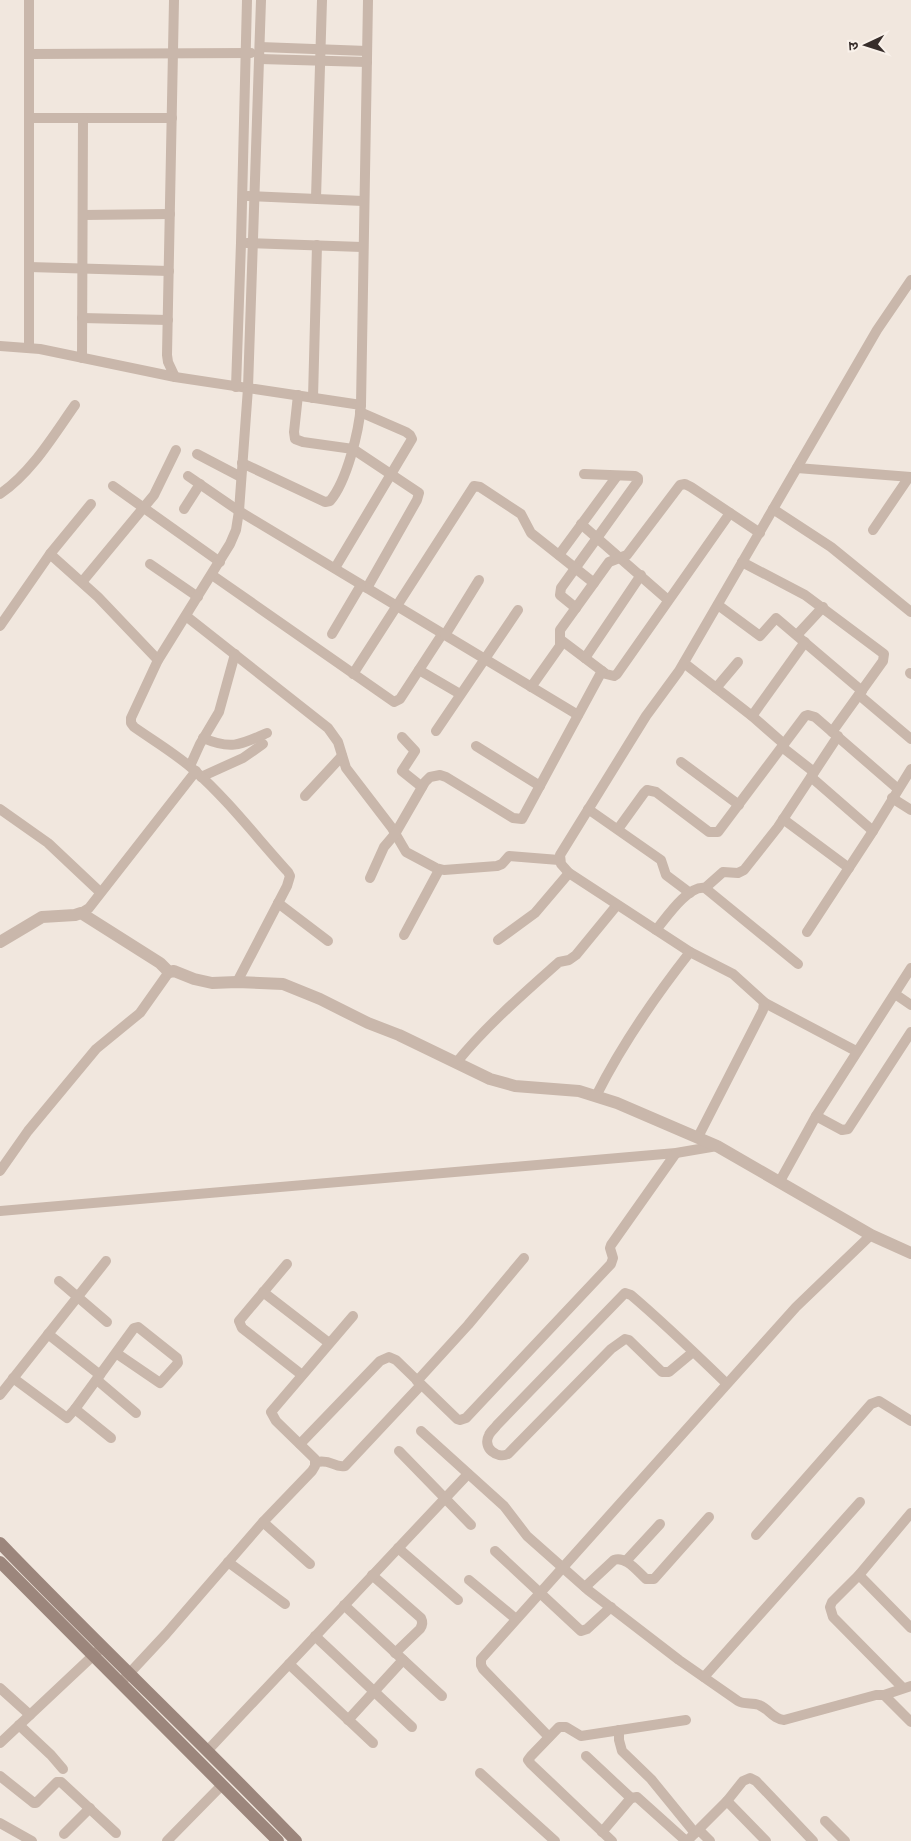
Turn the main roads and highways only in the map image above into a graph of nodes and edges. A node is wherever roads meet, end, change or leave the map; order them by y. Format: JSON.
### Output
{"nodes":[{"id":1,"x":0,"y":1543,"type":"edge"},
{"id":2,"x":0,"y":1562,"type":"edge"},
{"id":3,"x":97,"y":1651,"type":"junction"},
{"id":4,"x":278,"y":1841,"type":"edge"},
{"id":5,"x":296,"y":1841,"type":"edge"}],
"edges":[{"from":1,"to":3,"type":"main road"},
{"from":2,"to":3,"type":"main road"},
{"from":3,"to":4,"type":"main road"},
{"from":3,"to":5,"type":"main road"}]}
